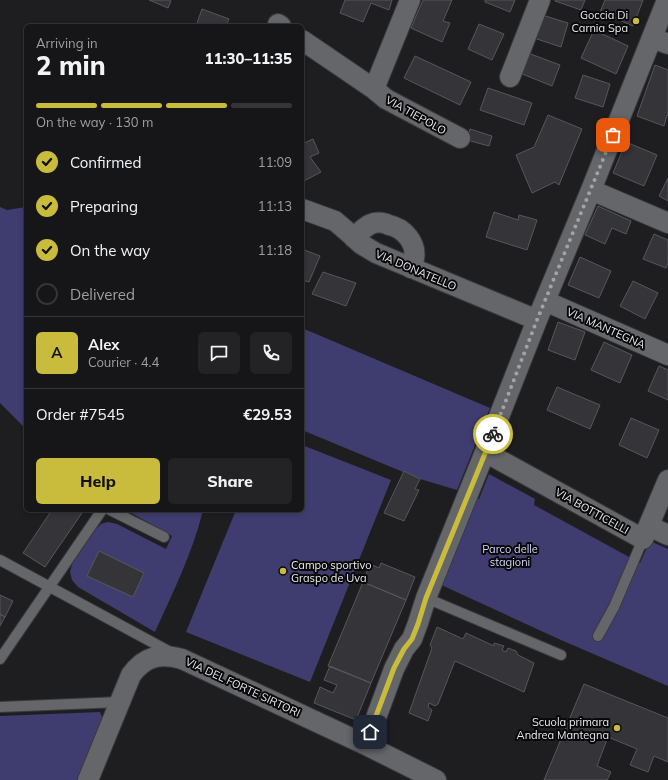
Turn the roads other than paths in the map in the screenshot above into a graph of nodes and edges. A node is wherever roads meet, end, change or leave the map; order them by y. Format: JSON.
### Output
{"nodes":[{"id":1,"x":410,"y":0,"type":"edge"},
{"id":2,"x":540,"y":0,"type":"edge"},
{"id":3,"x":667,"y":0,"type":"edge"},
{"id":4,"x":304,"y":41,"type":"edge"},
{"id":5,"x":660,"y":41,"type":"edge"},
{"id":6,"x":510,"y":77,"type":"dead end"},
{"id":7,"x":374,"y":89,"type":"junction"},
{"id":8,"x":460,"y":138,"type":"dead end"},
{"id":9,"x":591,"y":190,"type":"junction"},
{"id":10,"x":304,"y":210,"type":"edge"},
{"id":11,"x":668,"y":223,"type":"edge"},
{"id":12,"x":354,"y":238,"type":"junction"},
{"id":13,"x":411,"y":268,"type":"junction"},
{"id":14,"x":545,"y":300,"type":"junction"},
{"id":15,"x":537,"y":320,"type":"junction"},
{"id":16,"x":668,"y":355,"type":"edge"},
{"id":17,"x":485,"y":452,"type":"junction"},
{"id":18,"x":668,"y":480,"type":"edge"},
{"id":19,"x":101,"y":512,"type":"edge"},
{"id":20,"x":114,"y":512,"type":"edge"},
{"id":21,"x":646,"y":532,"type":"junction"},
{"id":22,"x":668,"y":535,"type":"edge"},
{"id":23,"x":164,"y":537,"type":"dead end"},
{"id":24,"x":0,"y":560,"type":"edge"},
{"id":25,"x":50,"y":586,"type":"junction"},
{"id":26,"x":426,"y":598,"type":"junction"},
{"id":27,"x":598,"y":636,"type":"dead end"},
{"id":28,"x":561,"y":655,"type":"dead end"},
{"id":29,"x":182,"y":658,"type":"junction"},
{"id":30,"x":0,"y":659,"type":"edge"},
{"id":31,"x":120,"y":702,"type":"junction"},
{"id":32,"x":0,"y":707,"type":"edge"},
{"id":33,"x":366,"y":745,"type":"junction"},
{"id":34,"x":88,"y":780,"type":"edge"},
{"id":35,"x":436,"y":780,"type":"edge"}],
"edges":[{"from":1,"to":7,"type":"street","name":"VIA TIEPOLO"},
{"from":2,"to":6,"type":"street"},
{"from":3,"to":5,"type":"street"},
{"from":4,"to":7,"type":"street","name":"VIA TIEPOLO"},
{"from":5,"to":9,"type":"street"},
{"from":7,"to":8,"type":"street","name":"VIA TIEPOLO"},
{"from":9,"to":11,"type":"street"},
{"from":9,"to":14,"type":"street"},
{"from":10,"to":12,"type":"street","name":"VIA DONATELLO"},
{"from":12,"to":13,"type":"street","name":"VIA DONATELLO"},
{"from":12,"to":13,"type":"street"},
{"from":13,"to":15,"type":"street","name":"VIA DONATELLO"},
{"from":14,"to":15,"type":"street"},
{"from":14,"to":16,"type":"street","name":"VIA MANTEGNA"},
{"from":15,"to":17,"type":"street"},
{"from":17,"to":21,"type":"street","name":"VIA BOTTICELLI"},
{"from":17,"to":26,"type":"street"},
{"from":18,"to":21,"type":"street"},
{"from":19,"to":25,"type":"lane"},
{"from":20,"to":23,"type":"lane"},
{"from":21,"to":22,"type":"street","name":"VIA BOTTICELLI"},
{"from":21,"to":27,"type":"lane"},
{"from":24,"to":25,"type":"lane"},
{"from":25,"to":29,"type":"lane"},
{"from":25,"to":30,"type":"lane"},
{"from":26,"to":28,"type":"lane"},
{"from":26,"to":33,"type":"street"},
{"from":29,"to":31,"type":"street","name":"VIA DEL FORTE SIRTORI"},
{"from":29,"to":33,"type":"street","name":"VIA DEL FORTE SIRTORI"},
{"from":31,"to":32,"type":"lane"},
{"from":31,"to":34,"type":"street","name":"VIA DEL FORTE SIRTORI"},
{"from":33,"to":35,"type":"street","name":"VIA DEL FORTE SIRTORI"}]}
